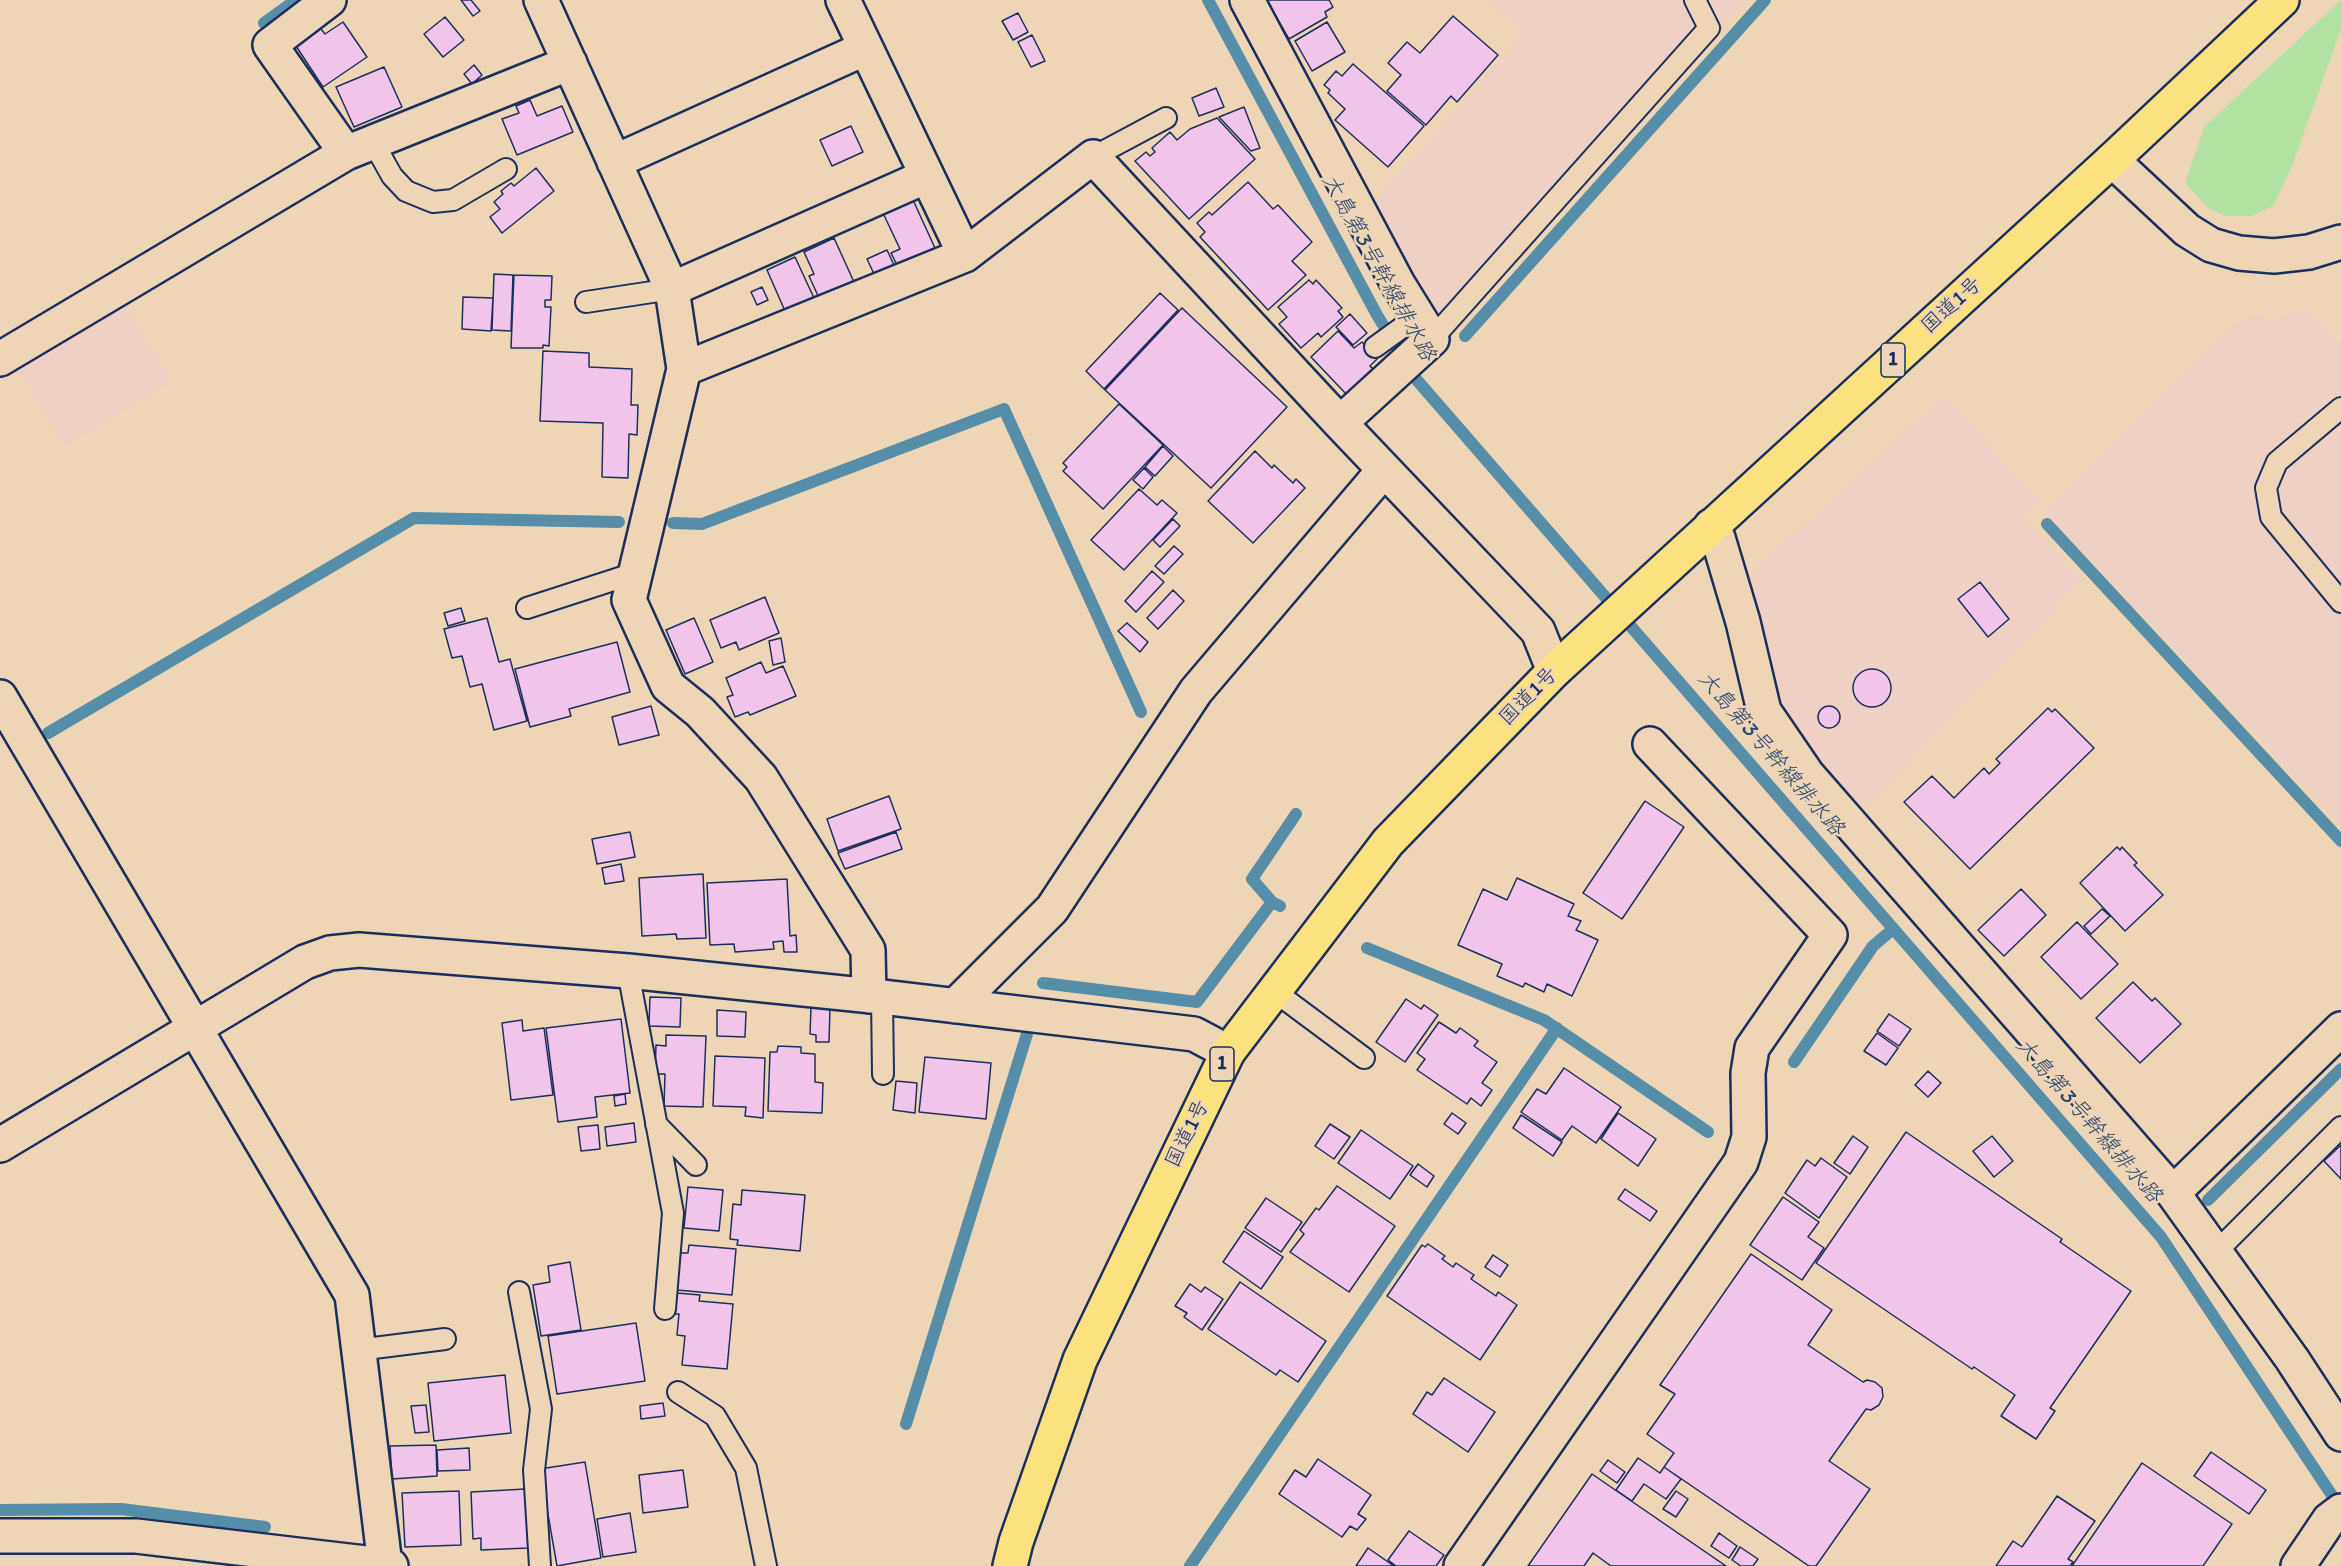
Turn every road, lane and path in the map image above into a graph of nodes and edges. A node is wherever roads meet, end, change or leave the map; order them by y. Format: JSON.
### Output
{"nodes":[{"id":1,"x":329,"y":0,"type":"edge"},
{"id":2,"x":541,"y":0,"type":"edge"},
{"id":3,"x":843,"y":0,"type":"edge"},
{"id":4,"x":1247,"y":0,"type":"edge"},
{"id":5,"x":1695,"y":0,"type":"edge"},
{"id":6,"x":2282,"y":0,"type":"edge"},
{"id":7,"x":866,"y":48,"type":"junction"},
{"id":8,"x":570,"y":63,"type":"junction"},
{"id":9,"x":1166,"y":118,"type":"dead end"},
{"id":10,"x":359,"y":148,"type":"junction"},
{"id":11,"x":1093,"y":157,"type":"junction"},
{"id":12,"x":2112,"y":160,"type":"junction"},
{"id":13,"x":614,"y":162,"type":"junction"},
{"id":14,"x":506,"y":169,"type":"dead end"},
{"id":15,"x":927,"y":176,"type":"junction"},
{"id":16,"x":2341,"y":242,"type":"edge"},
{"id":17,"x":964,"y":255,"type":"junction"},
{"id":18,"x":672,"y":289,"type":"junction"},
{"id":19,"x":586,"y":302,"type":"dead end"},
{"id":20,"x":1421,"y":331,"type":"junction"},
{"id":21,"x":1376,"y":347,"type":"dead end"},
{"id":22,"x":0,"y":359,"type":"edge"},
{"id":23,"x":684,"y":369,"type":"junction"},
{"id":24,"x":2341,"y":408,"type":"edge"},
{"id":25,"x":1340,"y":423,"type":"junction"},
{"id":26,"x":1384,"y":470,"type":"junction"},
{"id":27,"x":1711,"y":526,"type":"junction"},
{"id":28,"x":635,"y":573,"type":"junction"},
{"id":29,"x":2341,"y":602,"type":"edge"},
{"id":30,"x":527,"y":608,"type":"dead end"},
{"id":31,"x":1565,"y":661,"type":"junction"},
{"id":32,"x":0,"y":697,"type":"edge"},
{"id":33,"x":1650,"y":744,"type":"dead end"},
{"id":34,"x":628,"y":971,"type":"junction"},
{"id":35,"x":1274,"y":991,"type":"junction"},
{"id":36,"x":875,"y":997,"type":"junction"},
{"id":37,"x":955,"y":1006,"type":"junction"},
{"id":38,"x":195,"y":1027,"type":"junction"},
{"id":39,"x":2341,"y":1029,"type":"edge"},
{"id":40,"x":1228,"y":1052,"type":"junction"},
{"id":41,"x":1364,"y":1058,"type":"dead end"},
{"id":42,"x":883,"y":1074,"type":"dead end"},
{"id":43,"x":656,"y":1124,"type":"junction"},
{"id":44,"x":2341,"y":1127,"type":"edge"},
{"id":45,"x":0,"y":1146,"type":"edge"},
{"id":46,"x":696,"y":1165,"type":"dead end"},
{"id":47,"x":2173,"y":1193,"type":"junction"},
{"id":48,"x":2216,"y":1252,"type":"junction"},
{"id":49,"x":519,"y":1292,"type":"dead end"},
{"id":50,"x":665,"y":1309,"type":"dead end"},
{"id":51,"x":445,"y":1340,"type":"dead end"},
{"id":52,"x":358,"y":1350,"type":"junction"},
{"id":53,"x":678,"y":1392,"type":"dead end"},
{"id":54,"x":2341,"y":1434,"type":"edge"},
{"id":55,"x":2335,"y":1516,"type":"edge"},
{"id":56,"x":0,"y":1536,"type":"edge"},
{"id":57,"x":385,"y":1565,"type":"edge"},
{"id":58,"x":391,"y":1566,"type":"edge"},
{"id":59,"x":540,"y":1566,"type":"edge"},
{"id":60,"x":766,"y":1566,"type":"edge"},
{"id":61,"x":1010,"y":1566,"type":"edge"},
{"id":62,"x":1461,"y":1566,"type":"edge"},
{"id":63,"x":2298,"y":1566,"type":"edge"}],
"edges":[{"from":1,"to":10,"type":"street"},
{"from":2,"to":8,"type":"street"},
{"from":3,"to":7,"type":"street"},
{"from":4,"to":20,"type":"street"},
{"from":5,"to":20,"type":"lane"},
{"from":6,"to":12,"type":"highway","name":"国道1号","number":"1"},
{"from":7,"to":13,"type":"street"},
{"from":7,"to":15,"type":"street"},
{"from":8,"to":10,"type":"street"},
{"from":8,"to":13,"type":"street"},
{"from":9,"to":11,"type":"lane"},
{"from":10,"to":14,"type":"lane"},
{"from":10,"to":22,"type":"street"},
{"from":11,"to":17,"type":"street"},
{"from":11,"to":25,"type":"street"},
{"from":12,"to":16,"type":"street"},
{"from":12,"to":27,"type":"highway","name":"国道1号","number":"1"},
{"from":13,"to":18,"type":"street"},
{"from":15,"to":17,"type":"street"},
{"from":15,"to":18,"type":"street"},
{"from":17,"to":23,"type":"street"},
{"from":18,"to":19,"type":"lane"},
{"from":18,"to":23,"type":"street"},
{"from":20,"to":21,"type":"lane"},
{"from":20,"to":25,"type":"street"},
{"from":23,"to":28,"type":"street"},
{"from":24,"to":29,"type":"lane"},
{"from":25,"to":26,"type":"street"},
{"from":26,"to":31,"type":"street"},
{"from":26,"to":37,"type":"street"},
{"from":27,"to":31,"type":"highway","name":"国道1号","number":"1"},
{"from":27,"to":47,"type":"street"},
{"from":28,"to":30,"type":"lane"},
{"from":28,"to":36,"type":"street"},
{"from":31,"to":35,"type":"highway","name":"国道1号","number":"1"},
{"from":32,"to":38,"type":"street"},
{"from":33,"to":62,"type":"street"},
{"from":34,"to":36,"type":"street"},
{"from":34,"to":38,"type":"street"},
{"from":34,"to":43,"type":"lane"},
{"from":35,"to":40,"type":"highway","name":"国道1号","number":"1"},
{"from":35,"to":41,"type":"lane"},
{"from":36,"to":37,"type":"street"},
{"from":36,"to":42,"type":"lane"},
{"from":37,"to":40,"type":"street"},
{"from":38,"to":45,"type":"street"},
{"from":38,"to":52,"type":"street"},
{"from":39,"to":47,"type":"street"},
{"from":40,"to":61,"type":"highway","name":"国道1号","number":"1"},
{"from":43,"to":46,"type":"lane"},
{"from":43,"to":50,"type":"lane"},
{"from":44,"to":48,"type":"lane"},
{"from":47,"to":48,"type":"street"},
{"from":48,"to":54,"type":"street"},
{"from":49,"to":59,"type":"lane"},
{"from":51,"to":52,"type":"lane"},
{"from":52,"to":57,"type":"street"},
{"from":53,"to":60,"type":"lane"},
{"from":55,"to":63,"type":"street"},
{"from":56,"to":57,"type":"street"},
{"from":57,"to":58,"type":"street"}]}
